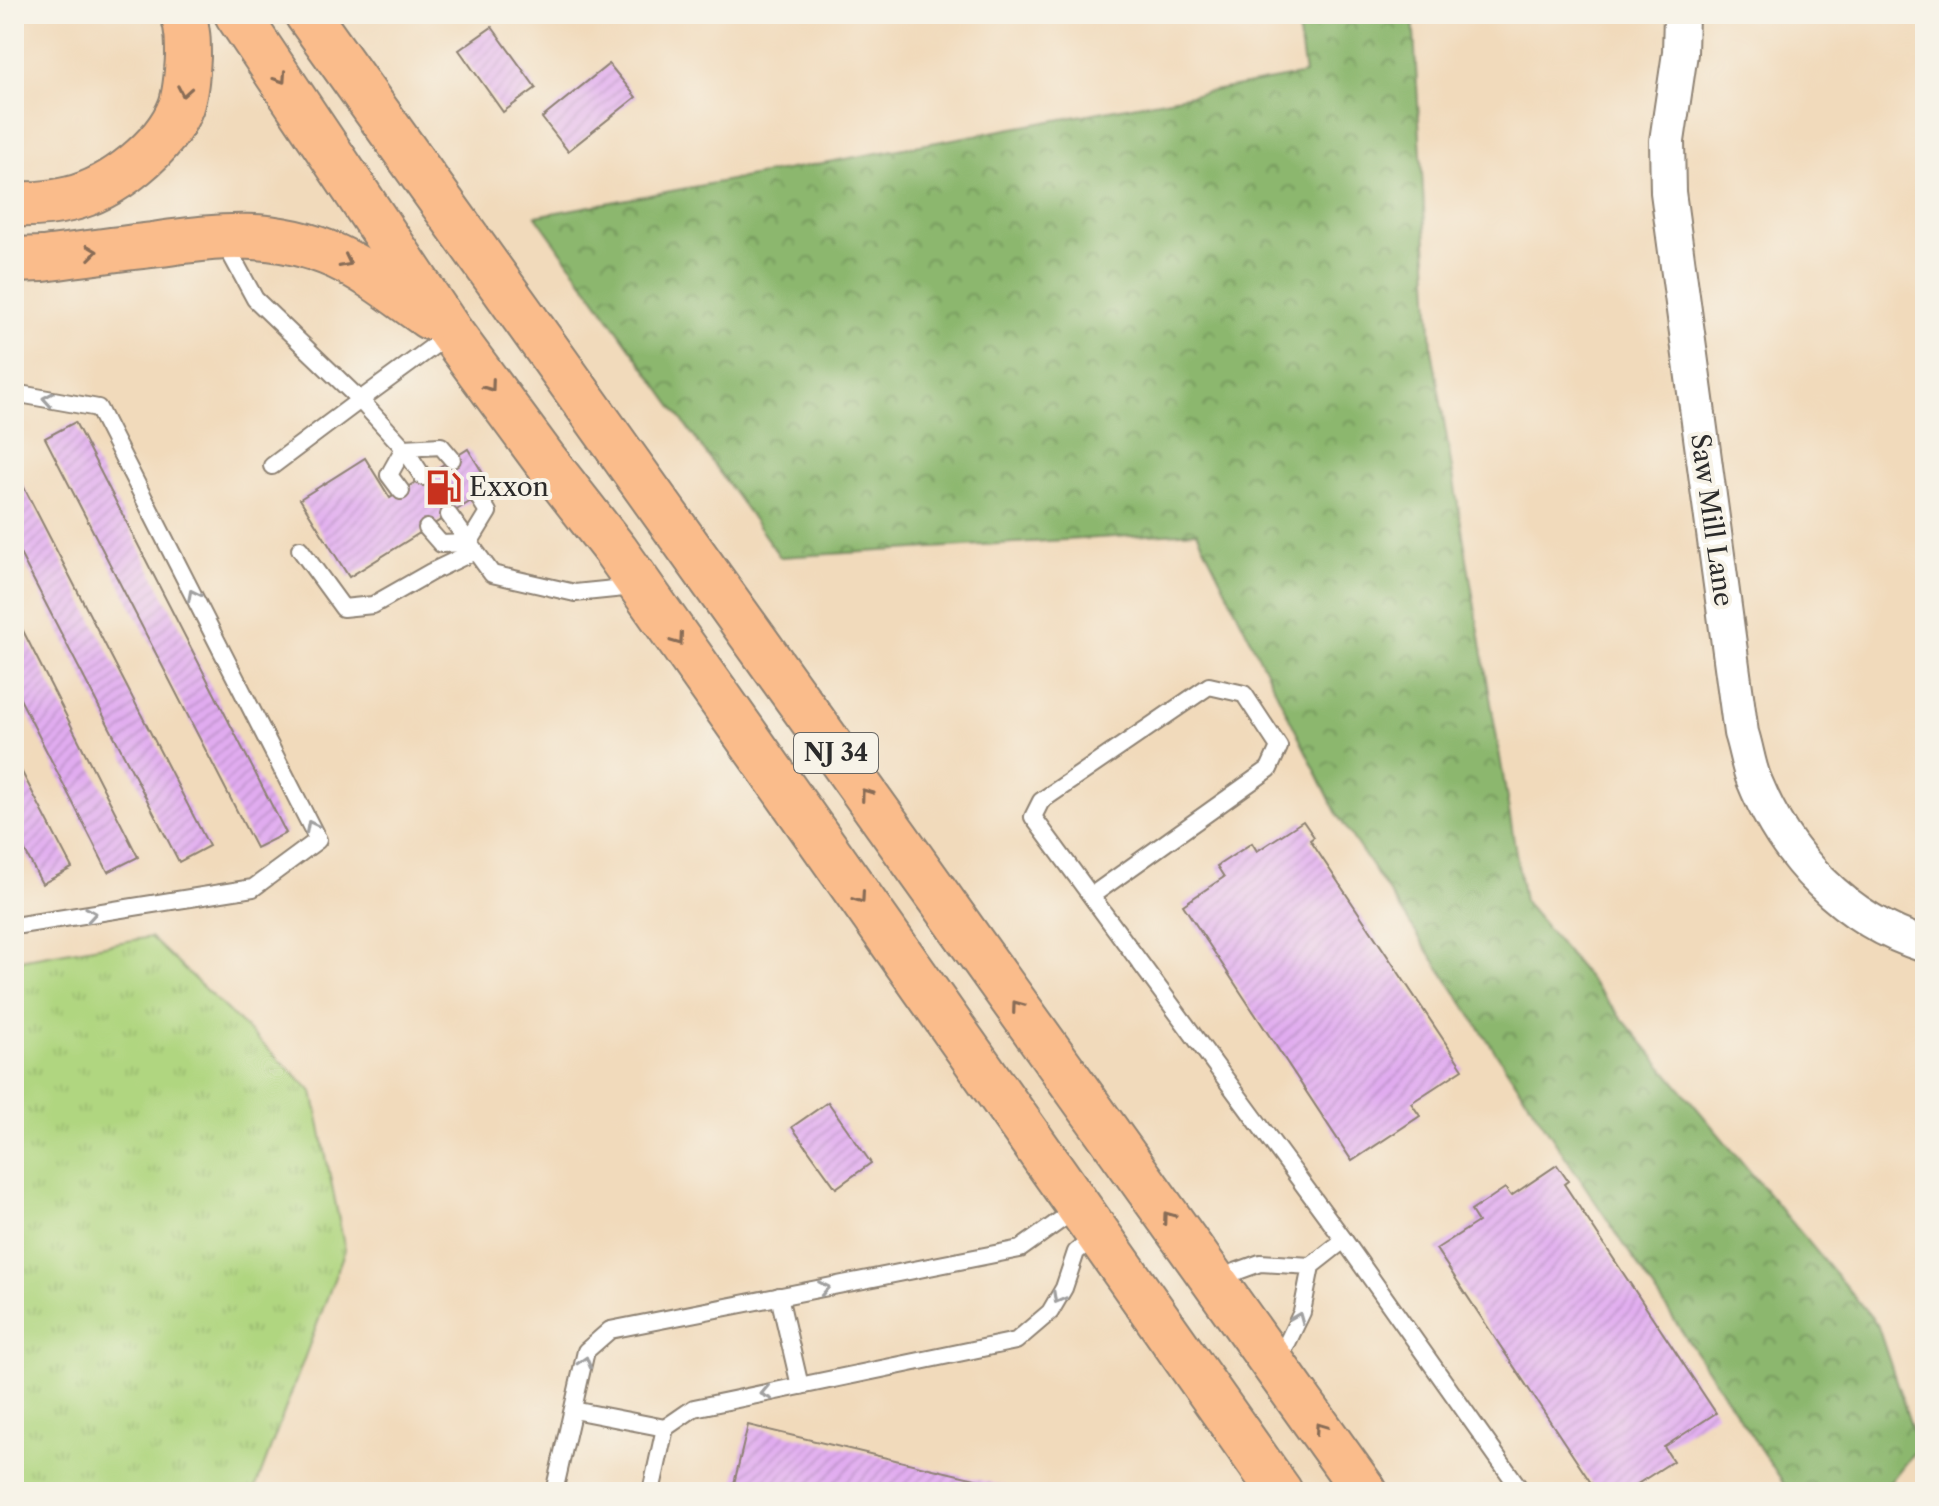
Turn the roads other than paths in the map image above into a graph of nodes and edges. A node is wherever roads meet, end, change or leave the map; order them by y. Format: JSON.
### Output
{"nodes":[{"id":1,"x":183,"y":14,"type":"edge"},
{"id":2,"x":237,"y":14,"type":"edge"},
{"id":3,"x":307,"y":14,"type":"edge"},
{"id":4,"x":1681,"y":14,"type":"edge"},
{"id":5,"x":14,"y":204,"type":"edge"},
{"id":6,"x":221,"y":236,"type":"junction"},
{"id":7,"x":14,"y":260,"type":"edge"},
{"id":8,"x":451,"y":333,"type":"junction"},
{"id":9,"x":14,"y":393,"type":"edge"},
{"id":10,"x":360,"y":400,"type":"junction"},
{"id":11,"x":404,"y":448,"type":"junction"},
{"id":12,"x":452,"y":459,"type":"dead end"},
{"id":13,"x":272,"y":466,"type":"dead end"},
{"id":14,"x":423,"y":477,"type":"dead end"},
{"id":15,"x":401,"y":491,"type":"dead end"},
{"id":16,"x":478,"y":496,"type":"dead end"},
{"id":17,"x":449,"y":515,"type":"dead end"},
{"id":18,"x":427,"y":528,"type":"dead end"},
{"id":19,"x":472,"y":547,"type":"junction"},
{"id":20,"x":300,"y":549,"type":"dead end"},
{"id":21,"x":640,"y":586,"type":"junction"},
{"id":22,"x":1091,"y":896,"type":"junction"},
{"id":23,"x":14,"y":926,"type":"edge"},
{"id":24,"x":1925,"y":945,"type":"edge"},
{"id":25,"x":1088,"y":1220,"type":"junction"},
{"id":26,"x":1344,"y":1240,"type":"junction"},
{"id":27,"x":1311,"y":1266,"type":"junction"},
{"id":28,"x":1213,"y":1280,"type":"junction"},
{"id":29,"x":779,"y":1296,"type":"junction"},
{"id":30,"x":1276,"y":1367,"type":"junction"},
{"id":31,"x":800,"y":1386,"type":"junction"},
{"id":32,"x":573,"y":1410,"type":"junction"},
{"id":33,"x":665,"y":1428,"type":"junction"},
{"id":34,"x":554,"y":1492,"type":"edge"},
{"id":35,"x":651,"y":1492,"type":"edge"},
{"id":36,"x":1280,"y":1492,"type":"edge"},
{"id":37,"x":1365,"y":1492,"type":"edge"},
{"id":38,"x":1522,"y":1492,"type":"edge"}],
"edges":[{"from":1,"to":5,"type":"highway","one_way":true},
{"from":2,"to":8,"type":"highway","number":"NJ 34","one_way":true},
{"from":28,"to":3,"type":"highway","number":"NJ 34","one_way":true},
{"from":4,"to":24,"type":"street","name":"Saw Mill Lane"},
{"from":7,"to":6,"type":"highway","one_way":true},
{"from":6,"to":8,"type":"highway","one_way":true},
{"from":6,"to":10,"type":"lane"},
{"from":8,"to":10,"type":"lane"},
{"from":8,"to":21,"type":"highway","number":"NJ 34","one_way":true},
{"from":23,"to":9,"type":"lane","one_way":true},
{"from":10,"to":11,"type":"lane"},
{"from":10,"to":13,"type":"lane"},
{"from":11,"to":12,"type":"lane"},
{"from":11,"to":14,"type":"lane"},
{"from":11,"to":15,"type":"lane"},
{"from":16,"to":19,"type":"lane"},
{"from":17,"to":19,"type":"lane"},
{"from":18,"to":19,"type":"lane"},
{"from":19,"to":20,"type":"lane"},
{"from":19,"to":21,"type":"lane"},
{"from":21,"to":25,"type":"highway","number":"NJ 34","one_way":true},
{"from":22,"to":22,"type":"lane"},
{"from":22,"to":26,"type":"lane"},
{"from":29,"to":25,"type":"lane","one_way":true},
{"from":25,"to":31,"type":"lane","one_way":true},
{"from":25,"to":36,"type":"highway","number":"NJ 34"},
{"from":26,"to":27,"type":"lane"},
{"from":26,"to":38,"type":"lane"},
{"from":27,"to":28,"type":"lane"},
{"from":30,"to":27,"type":"lane","one_way":true},
{"from":28,"to":30,"type":"highway","number":"NJ 34"},
{"from":29,"to":31,"type":"lane"},
{"from":32,"to":29,"type":"lane","one_way":true},
{"from":37,"to":30,"type":"highway","number":"NJ 34","one_way":true},
{"from":31,"to":33,"type":"lane","one_way":true},
{"from":32,"to":33,"type":"lane"},
{"from":32,"to":34,"type":"lane"},
{"from":33,"to":35,"type":"lane"}]}
